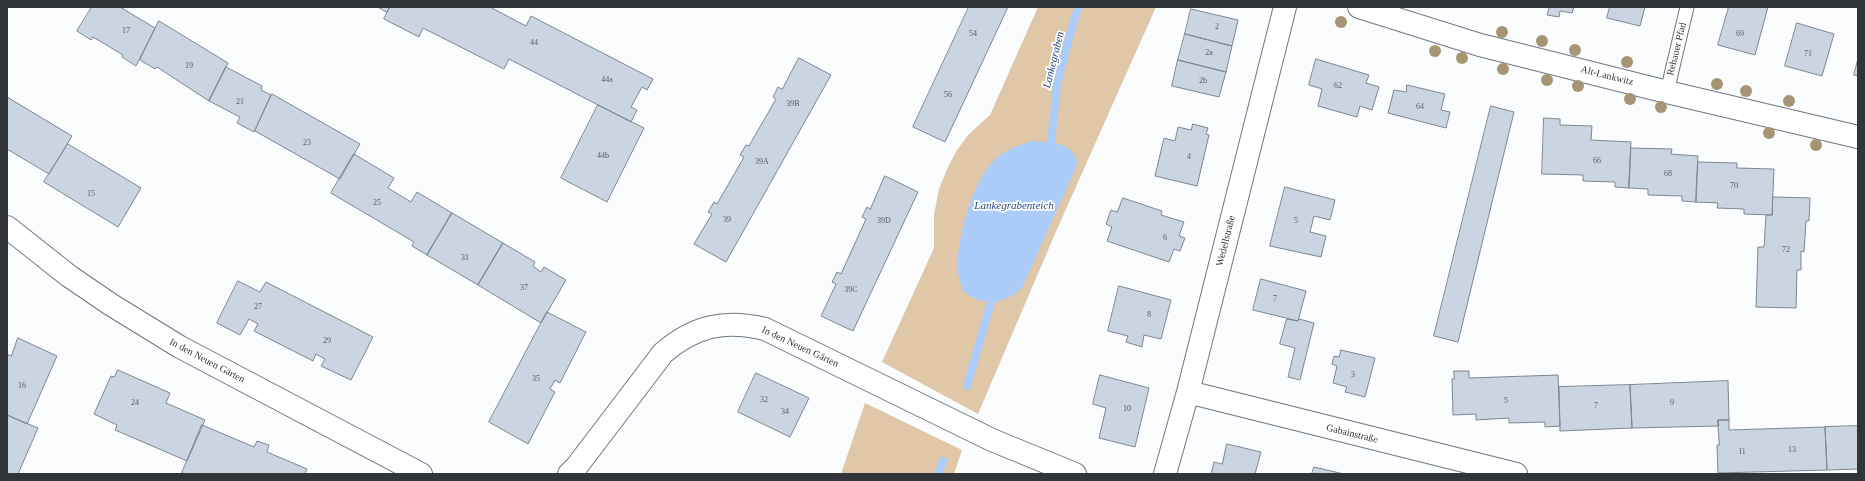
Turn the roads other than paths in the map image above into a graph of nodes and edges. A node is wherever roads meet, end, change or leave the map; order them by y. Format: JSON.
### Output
{"nodes":[{"id":1,"x":1285,"y":7,"type":"edge"},
{"id":2,"x":1359,"y":7,"type":"edge"},
{"id":3,"x":1687,"y":7,"type":"edge"},
{"id":4,"x":1667,"y":92,"type":"junction"},
{"id":5,"x":1858,"y":137,"type":"edge"},
{"id":6,"x":7,"y":227,"type":"edge"},
{"id":7,"x":1188,"y":392,"type":"junction"},
{"id":8,"x":421,"y":474,"type":"edge"},
{"id":9,"x":569,"y":474,"type":"edge"},
{"id":10,"x":1075,"y":474,"type":"edge"},
{"id":11,"x":1166,"y":474,"type":"edge"},
{"id":12,"x":1516,"y":474,"type":"edge"}],
"edges":[{"from":1,"to":7,"type":"street","name":"Wedellstraße"},
{"from":2,"to":4,"type":"street","name":"Alt-Lankwitz"},
{"from":3,"to":4,"type":"lane","name":"Rehauer Pfad"},
{"from":4,"to":5,"type":"street","name":"Alt-Lankwitz"},
{"from":6,"to":8,"type":"street","name":"In den Neuen Gärten"},
{"from":7,"to":11,"type":"street","name":"Wedellstraße"},
{"from":7,"to":12,"type":"street","name":"Gabainstraße"},
{"from":9,"to":10,"type":"street","name":"In den Neuen Gärten"}]}
